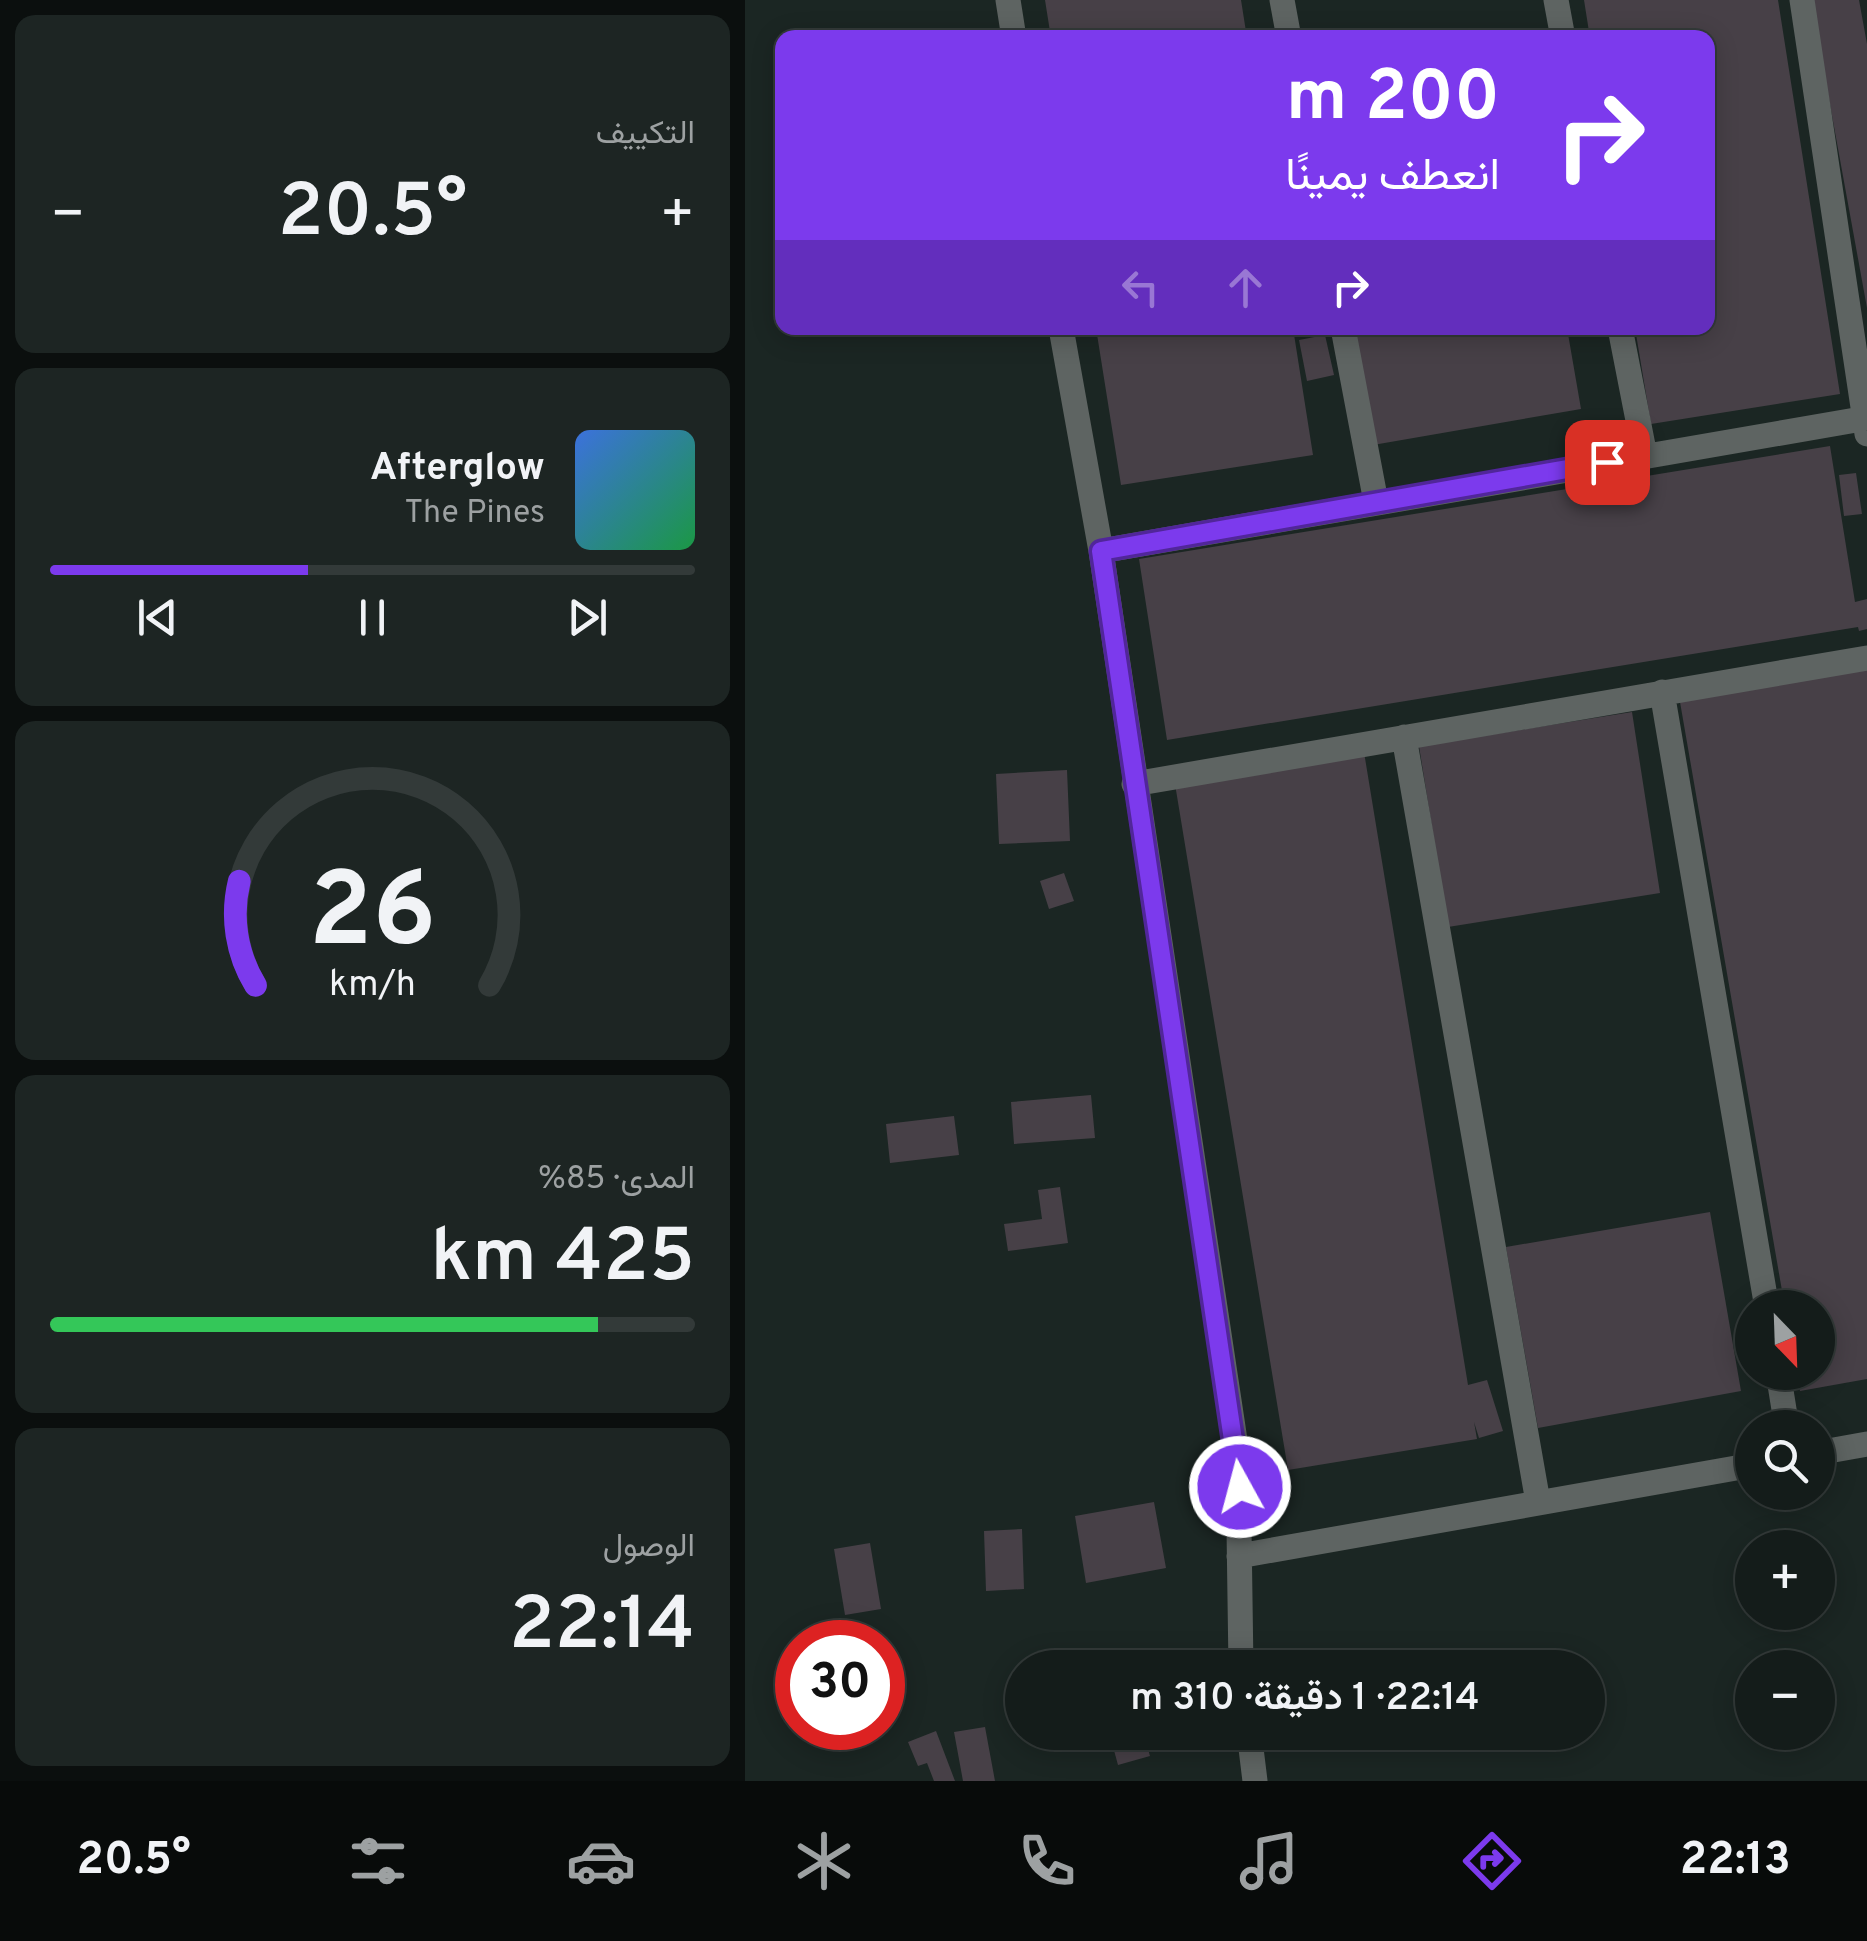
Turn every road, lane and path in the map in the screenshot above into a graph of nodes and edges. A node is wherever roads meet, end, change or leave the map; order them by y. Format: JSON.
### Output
{"nodes":[{"id":1,"x":1008,"y":0,"type":"edge"},
{"id":2,"x":1282,"y":0,"type":"edge"},
{"id":3,"x":1556,"y":0,"type":"edge"},
{"id":4,"x":1802,"y":0,"type":"edge"},
{"id":5,"x":1014,"y":30,"type":"edge"},
{"id":6,"x":1288,"y":30,"type":"edge"},
{"id":7,"x":1562,"y":30,"type":"edge"},
{"id":8,"x":1062,"y":335,"type":"edge"},
{"id":9,"x":1344,"y":335,"type":"edge"},
{"id":10,"x":1621,"y":335,"type":"edge"},
{"id":11,"x":1866,"y":424,"type":"edge"},
{"id":12,"x":1645,"y":456,"type":"junction"},
{"id":13,"x":1376,"y":502,"type":"junction"},
{"id":14,"x":1101,"y":551,"type":"junction"},
{"id":15,"x":1867,"y":658,"type":"edge"},
{"id":16,"x":1663,"y":692,"type":"junction"},
{"id":17,"x":1405,"y":738,"type":"junction"},
{"id":18,"x":1135,"y":784,"type":"junction"},
{"id":19,"x":1764,"y":1290,"type":"edge"},
{"id":20,"x":1867,"y":1444,"type":"edge"},
{"id":21,"x":1835,"y":1450,"type":"edge"},
{"id":22,"x":1735,"y":1468,"type":"edge"},
{"id":23,"x":1537,"y":1502,"type":"junction"},
{"id":24,"x":1239,"y":1556,"type":"junction"},
{"id":25,"x":1241,"y":1650,"type":"edge"},
{"id":26,"x":1251,"y":1750,"type":"edge"},
{"id":27,"x":1255,"y":1781,"type":"edge"}],
"edges":[{"from":1,"to":5,"type":"street"},
{"from":2,"to":6,"type":"street"},
{"from":3,"to":7,"type":"street"},
{"from":4,"to":11,"type":"street"},
{"from":8,"to":14,"type":"street"},
{"from":9,"to":13,"type":"street"},
{"from":10,"to":12,"type":"street"},
{"from":11,"to":12,"type":"street"},
{"from":12,"to":13,"type":"street"},
{"from":13,"to":14,"type":"street"},
{"from":14,"to":18,"type":"street"},
{"from":15,"to":16,"type":"street"},
{"from":16,"to":17,"type":"street"},
{"from":16,"to":19,"type":"street"},
{"from":17,"to":18,"type":"street"},
{"from":17,"to":23,"type":"street"},
{"from":18,"to":24,"type":"street"},
{"from":20,"to":21,"type":"street"},
{"from":22,"to":23,"type":"street"},
{"from":23,"to":24,"type":"street"},
{"from":24,"to":25,"type":"street"},
{"from":26,"to":27,"type":"street"}]}
